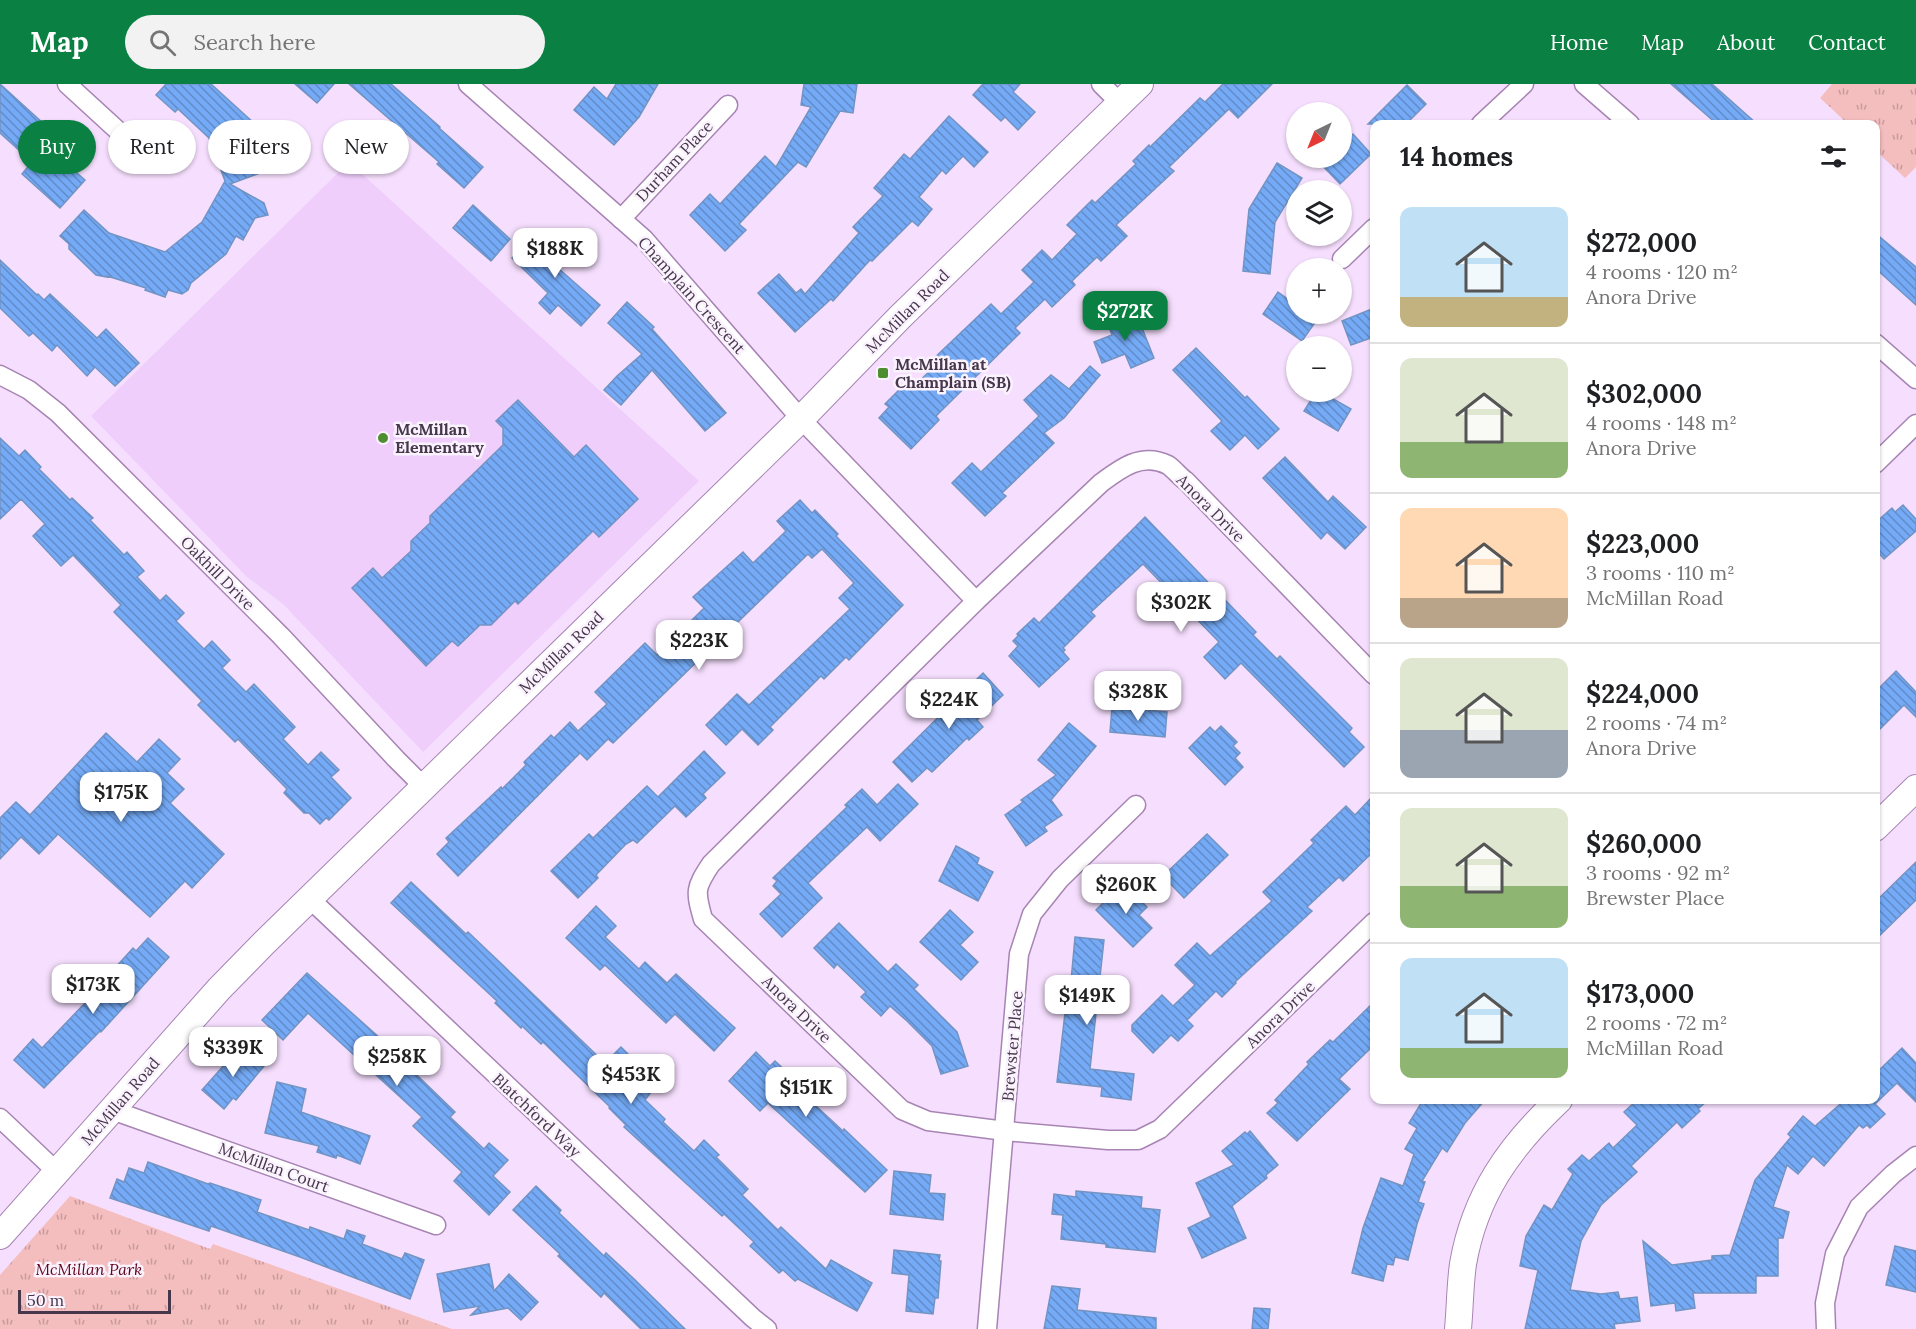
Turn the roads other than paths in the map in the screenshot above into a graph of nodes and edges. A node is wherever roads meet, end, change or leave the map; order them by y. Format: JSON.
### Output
{"nodes":[{"id":1,"x":67,"y":84,"type":"edge"},
{"id":2,"x":468,"y":84,"type":"edge"},
{"id":3,"x":1101,"y":84,"type":"edge"},
{"id":4,"x":1140,"y":84,"type":"edge"},
{"id":5,"x":1524,"y":84,"type":"edge"},
{"id":6,"x":1584,"y":84,"type":"edge"},
{"id":7,"x":1120,"y":103,"type":"junction"},
{"id":8,"x":728,"y":105,"type":"dead end"},
{"id":9,"x":1485,"y":120,"type":"edge"},
{"id":10,"x":1625,"y":120,"type":"edge"},
{"id":11,"x":108,"y":122,"type":"edge"},
{"id":12,"x":621,"y":219,"type":"junction"},
{"id":13,"x":1370,"y":232,"type":"edge"},
{"id":14,"x":1342,"y":258,"type":"dead end"},
{"id":15,"x":1880,"y":347,"type":"edge"},
{"id":16,"x":0,"y":375,"type":"edge"},
{"id":17,"x":1916,"y":379,"type":"edge"},
{"id":18,"x":801,"y":419,"type":"junction"},
{"id":19,"x":1916,"y":424,"type":"edge"},
{"id":20,"x":1880,"y":459,"type":"edge"},
{"id":21,"x":976,"y":601,"type":"junction"},
{"id":22,"x":1370,"y":671,"type":"edge"},
{"id":23,"x":423,"y":786,"type":"junction"},
{"id":24,"x":1916,"y":788,"type":"edge"},
{"id":25,"x":1136,"y":805,"type":"dead end"},
{"id":26,"x":1880,"y":823,"type":"edge"},
{"id":27,"x":309,"y":898,"type":"junction"},
{"id":28,"x":1370,"y":926,"type":"edge"},
{"id":29,"x":1555,"y":1104,"type":"edge"},
{"id":30,"x":112,"y":1110,"type":"junction"},
{"id":31,"x":0,"y":1118,"type":"edge"},
{"id":32,"x":1005,"y":1131,"type":"junction"},
{"id":33,"x":1916,"y":1156,"type":"edge"},
{"id":34,"x":57,"y":1172,"type":"junction"},
{"id":35,"x":436,"y":1225,"type":"dead end"},
{"id":36,"x":0,"y":1236,"type":"edge"},
{"id":37,"x":767,"y":1329,"type":"edge"},
{"id":38,"x":987,"y":1329,"type":"edge"},
{"id":39,"x":1458,"y":1329,"type":"edge"},
{"id":40,"x":1826,"y":1329,"type":"edge"}],
"edges":[{"from":1,"to":11,"type":"street"},
{"from":2,"to":12,"type":"street","name":"Champlain Crescent"},
{"from":3,"to":7,"type":"street"},
{"from":4,"to":7,"type":"street","name":"McMillan Road"},
{"from":5,"to":9,"type":"street"},
{"from":6,"to":10,"type":"street"},
{"from":7,"to":18,"type":"street","name":"McMillan Road"},
{"from":8,"to":12,"type":"street","name":"Durham Place"},
{"from":12,"to":18,"type":"street","name":"Champlain Crescent"},
{"from":13,"to":14,"type":"street"},
{"from":15,"to":17,"type":"street"},
{"from":16,"to":23,"type":"street","name":"Oakhill Drive"},
{"from":18,"to":21,"type":"street"},
{"from":18,"to":23,"type":"street","name":"McMillan Road"},
{"from":19,"to":20,"type":"street"},
{"from":21,"to":22,"type":"street","name":"Anora Drive"},
{"from":21,"to":32,"type":"street","name":"Anora Drive"},
{"from":23,"to":27,"type":"street","name":"McMillan Road"},
{"from":24,"to":26,"type":"street"},
{"from":25,"to":32,"type":"street","name":"Brewster Place"},
{"from":27,"to":30,"type":"street","name":"McMillan Road"},
{"from":27,"to":37,"type":"street","name":"Blatchford Way"},
{"from":28,"to":32,"type":"street","name":"Anora Drive"},
{"from":29,"to":39,"type":"street"},
{"from":30,"to":34,"type":"street","name":"McMillan Road"},
{"from":30,"to":35,"type":"street","name":"McMillan Court"},
{"from":31,"to":34,"type":"street"},
{"from":32,"to":38,"type":"street","name":"Brewster Place"},
{"from":33,"to":40,"type":"street"},
{"from":34,"to":36,"type":"street","name":"McMillan Road"}]}
